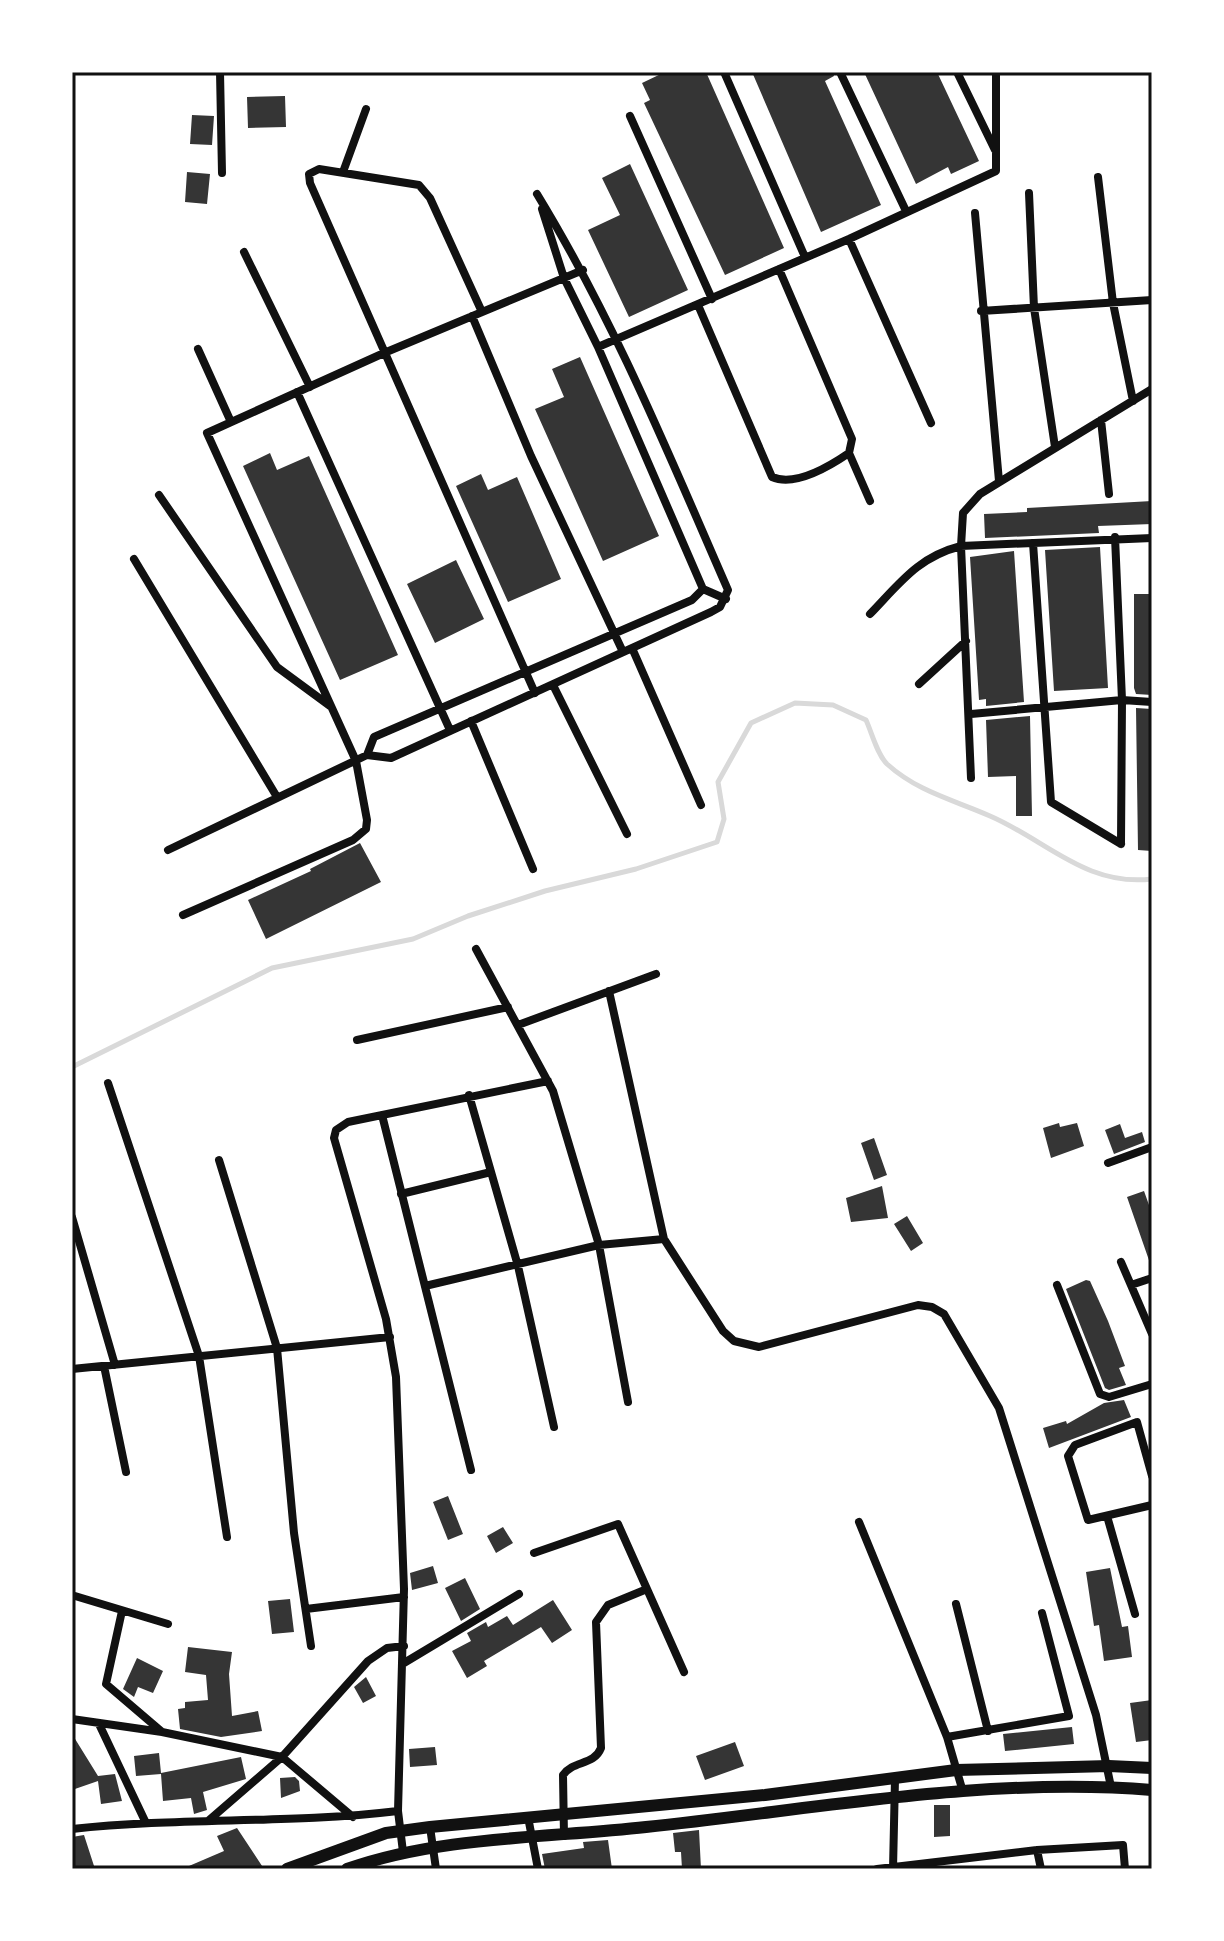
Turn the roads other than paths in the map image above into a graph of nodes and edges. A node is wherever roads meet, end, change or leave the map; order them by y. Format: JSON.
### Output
{"nodes":[{"id":1,"x":220,"y":72,"type":"edge"},
{"id":2,"x":724,"y":72,"type":"edge"},
{"id":3,"x":840,"y":72,"type":"edge"},
{"id":4,"x":957,"y":72,"type":"edge"},
{"id":5,"x":996,"y":72,"type":"edge"},
{"id":6,"x":366,"y":109,"type":"dead end"},
{"id":7,"x":630,"y":116,"type":"dead end"},
{"id":8,"x":996,"y":153,"type":"junction"},
{"id":9,"x":343,"y":172,"type":"junction"},
{"id":10,"x":222,"y":173,"type":"dead end"},
{"id":11,"x":1098,"y":177,"type":"dead end"},
{"id":12,"x":1029,"y":193,"type":"dead end"},
{"id":13,"x":906,"y":211,"type":"junction"},
{"id":14,"x":975,"y":213,"type":"dead end"},
{"id":15,"x":849,"y":239,"type":"junction"},
{"id":16,"x":244,"y":252,"type":"dead end"},
{"id":17,"x":805,"y":257,"type":"junction"},
{"id":18,"x":779,"y":269,"type":"junction"},
{"id":19,"x":583,"y":270,"type":"junction"},
{"id":20,"x":564,"y":278,"type":"junction"},
{"id":21,"x":712,"y":299,"type":"junction"},
{"id":22,"x":1152,"y":300,"type":"edge"},
{"id":23,"x":1113,"y":303,"type":"junction"},
{"id":24,"x":698,"y":305,"type":"junction"},
{"id":25,"x":1034,"y":308,"type":"junction"},
{"id":26,"x":981,"y":311,"type":"junction"},
{"id":27,"x":482,"y":312,"type":"junction"},
{"id":28,"x":472,"y":316,"type":"junction"},
{"id":29,"x":618,"y":339,"type":"junction"},
{"id":30,"x":598,"y":347,"type":"junction"},
{"id":31,"x":198,"y":349,"type":"dead end"},
{"id":32,"x":384,"y":353,"type":"junction"},
{"id":33,"x":310,"y":387,"type":"junction"},
{"id":34,"x":1152,"y":389,"type":"edge"},
{"id":35,"x":297,"y":392,"type":"junction"},
{"id":36,"x":1133,"y":401,"type":"junction"},
{"id":37,"x":1101,"y":420,"type":"junction"},
{"id":38,"x":231,"y":422,"type":"junction"},
{"id":39,"x":931,"y":423,"type":"dead end"},
{"id":40,"x":1055,"y":447,"type":"junction"},
{"id":41,"x":849,"y":453,"type":"junction"},
{"id":42,"x":999,"y":481,"type":"junction"},
{"id":43,"x":1109,"y":494,"type":"dead end"},
{"id":44,"x":159,"y":495,"type":"dead end"},
{"id":45,"x":870,"y":501,"type":"dead end"},
{"id":46,"x":1115,"y":537,"type":"junction"},
{"id":47,"x":1152,"y":538,"type":"edge"},
{"id":48,"x":1033,"y":543,"type":"junction"},
{"id":49,"x":961,"y":546,"type":"junction"},
{"id":50,"x":134,"y":559,"type":"dead end"},
{"id":51,"x":703,"y":589,"type":"junction"},
{"id":52,"x":726,"y":599,"type":"junction"},
{"id":53,"x":870,"y":614,"type":"dead end"},
{"id":54,"x":614,"y":631,"type":"junction"},
{"id":55,"x":966,"y":641,"type":"junction"},
{"id":56,"x":628,"y":650,"type":"junction"},
{"id":57,"x":525,"y":671,"type":"junction"},
{"id":58,"x":919,"y":684,"type":"dead end"},
{"id":59,"x":553,"y":685,"type":"junction"},
{"id":60,"x":535,"y":693,"type":"junction"},
{"id":61,"x":1122,"y":700,"type":"junction"},
{"id":62,"x":1152,"y":702,"type":"edge"},
{"id":63,"x":330,"y":706,"type":"junction"},
{"id":64,"x":440,"y":707,"type":"junction"},
{"id":65,"x":1044,"y":707,"type":"junction"},
{"id":66,"x":971,"y":714,"type":"junction"},
{"id":67,"x":471,"y":721,"type":"junction"},
{"id":68,"x":450,"y":730,"type":"junction"},
{"id":69,"x":367,"y":755,"type":"junction"},
{"id":70,"x":356,"y":761,"type":"junction"},
{"id":71,"x":971,"y":778,"type":"dead end"},
{"id":72,"x":277,"y":797,"type":"junction"},
{"id":73,"x":701,"y":805,"type":"dead end"},
{"id":74,"x":627,"y":834,"type":"dead end"},
{"id":75,"x":168,"y":850,"type":"dead end"},
{"id":76,"x":533,"y":869,"type":"dead end"},
{"id":77,"x":183,"y":915,"type":"dead end"},
{"id":78,"x":476,"y":949,"type":"dead end"},
{"id":79,"x":656,"y":974,"type":"dead end"},
{"id":80,"x":609,"y":991,"type":"junction"},
{"id":81,"x":508,"y":1007,"type":"junction"},
{"id":82,"x":518,"y":1025,"type":"junction"},
{"id":83,"x":357,"y":1040,"type":"dead end"},
{"id":84,"x":548,"y":1081,"type":"junction"},
{"id":85,"x":108,"y":1083,"type":"dead end"},
{"id":86,"x":469,"y":1095,"type":"junction"},
{"id":87,"x":382,"y":1115,"type":"junction"},
{"id":88,"x":1152,"y":1147,"type":"edge"},
{"id":89,"x":219,"y":1160,"type":"dead end"},
{"id":90,"x":1108,"y":1163,"type":"dead end"},
{"id":91,"x":491,"y":1172,"type":"junction"},
{"id":92,"x":401,"y":1194,"type":"junction"},
{"id":93,"x":72,"y":1217,"type":"edge"},
{"id":94,"x":664,"y":1239,"type":"junction"},
{"id":95,"x":599,"y":1245,"type":"junction"},
{"id":96,"x":1121,"y":1262,"type":"dead end"},
{"id":97,"x":518,"y":1266,"type":"junction"},
{"id":98,"x":1152,"y":1278,"type":"edge"},
{"id":99,"x":1057,"y":1285,"type":"dead end"},
{"id":100,"x":1131,"y":1285,"type":"junction"},
{"id":101,"x":425,"y":1286,"type":"junction"},
{"id":102,"x":1152,"y":1334,"type":"edge"},
{"id":103,"x":390,"y":1337,"type":"junction"},
{"id":104,"x":277,"y":1348,"type":"junction"},
{"id":105,"x":199,"y":1356,"type":"junction"},
{"id":106,"x":115,"y":1365,"type":"junction"},
{"id":107,"x":104,"y":1366,"type":"junction"},
{"id":108,"x":72,"y":1369,"type":"edge"},
{"id":109,"x":1152,"y":1384,"type":"edge"},
{"id":110,"x":628,"y":1402,"type":"dead end"},
{"id":111,"x":554,"y":1427,"type":"dead end"},
{"id":112,"x":471,"y":1470,"type":"dead end"},
{"id":113,"x":126,"y":1472,"type":"dead end"},
{"id":114,"x":1152,"y":1476,"type":"edge"},
{"id":115,"x":1152,"y":1505,"type":"edge"},
{"id":116,"x":1107,"y":1516,"type":"junction"},
{"id":117,"x":859,"y":1522,"type":"dead end"},
{"id":118,"x":227,"y":1537,"type":"dead end"},
{"id":119,"x":534,"y":1553,"type":"dead end"},
{"id":120,"x":647,"y":1589,"type":"junction"},
{"id":121,"x":519,"y":1594,"type":"dead end"},
{"id":122,"x":75,"y":1596,"type":"dead end"},
{"id":123,"x":404,"y":1597,"type":"junction"},
{"id":124,"x":956,"y":1604,"type":"dead end"},
{"id":125,"x":306,"y":1609,"type":"junction"},
{"id":126,"x":122,"y":1611,"type":"junction"},
{"id":127,"x":1042,"y":1613,"type":"dead end"},
{"id":128,"x":1135,"y":1614,"type":"dead end"},
{"id":129,"x":168,"y":1624,"type":"dead end"},
{"id":130,"x":311,"y":1646,"type":"dead end"},
{"id":131,"x":404,"y":1646,"type":"junction"},
{"id":132,"x":404,"y":1663,"type":"junction"},
{"id":133,"x":684,"y":1672,"type":"dead end"},
{"id":134,"x":72,"y":1719,"type":"edge"},
{"id":135,"x":99,"y":1724,"type":"junction"},
{"id":136,"x":988,"y":1731,"type":"junction"},
{"id":137,"x":162,"y":1732,"type":"junction"},
{"id":138,"x":947,"y":1737,"type":"junction"},
{"id":139,"x":282,"y":1757,"type":"junction"},
{"id":140,"x":1109,"y":1766,"type":"junction"},
{"id":141,"x":1152,"y":1768,"type":"edge"},
{"id":142,"x":956,"y":1770,"type":"junction"},
{"id":143,"x":895,"y":1779,"type":"junction"},
{"id":144,"x":1111,"y":1787,"type":"junction"},
{"id":145,"x":1152,"y":1790,"type":"edge"},
{"id":146,"x":963,"y":1792,"type":"junction"},
{"id":147,"x":895,"y":1800,"type":"junction"},
{"id":148,"x":398,"y":1811,"type":"junction"},
{"id":149,"x":562,"y":1814,"type":"junction"},
{"id":150,"x":353,"y":1817,"type":"junction"},
{"id":151,"x":528,"y":1817,"type":"junction"},
{"id":152,"x":145,"y":1821,"type":"junction"},
{"id":153,"x":207,"y":1822,"type":"junction"},
{"id":154,"x":430,"y":1827,"type":"junction"},
{"id":155,"x":72,"y":1829,"type":"edge"},
{"id":156,"x":400,"y":1832,"type":"junction"},
{"id":157,"x":564,"y":1836,"type":"junction"},
{"id":158,"x":533,"y":1839,"type":"junction"},
{"id":159,"x":433,"y":1847,"type":"junction"},
{"id":160,"x":1037,"y":1850,"type":"junction"},
{"id":161,"x":403,"y":1852,"type":"junction"},
{"id":162,"x":963,"y":1859,"type":"junction"},
{"id":163,"x":893,"y":1868,"type":"edge"},
{"id":164,"x":287,"y":1869,"type":"edge"},
{"id":165,"x":347,"y":1869,"type":"edge"},
{"id":166,"x":436,"y":1869,"type":"edge"},
{"id":167,"x":538,"y":1869,"type":"edge"},
{"id":168,"x":877,"y":1869,"type":"edge"},
{"id":169,"x":965,"y":1869,"type":"edge"},
{"id":170,"x":1041,"y":1869,"type":"edge"},
{"id":171,"x":1125,"y":1869,"type":"edge"}],
"edges":[{"from":1,"to":10,"type":"street"},
{"from":2,"to":17,"type":"street"},
{"from":3,"to":13,"type":"street"},
{"from":4,"to":8,"type":"street"},
{"from":5,"to":8,"type":"street"},
{"from":6,"to":9,"type":"street"},
{"from":7,"to":21,"type":"street"},
{"from":8,"to":13,"type":"street"},
{"from":9,"to":27,"type":"street"},
{"from":9,"to":32,"type":"street"},
{"from":11,"to":23,"type":"street"},
{"from":12,"to":25,"type":"street"},
{"from":13,"to":15,"type":"street"},
{"from":14,"to":26,"type":"street"},
{"from":15,"to":17,"type":"street"},
{"from":15,"to":39,"type":"street"},
{"from":16,"to":33,"type":"street"},
{"from":17,"to":18,"type":"street"},
{"from":18,"to":21,"type":"street"},
{"from":18,"to":41,"type":"street"},
{"from":19,"to":20,"type":"street"},
{"from":19,"to":20,"type":"street"},
{"from":19,"to":29,"type":"street"},
{"from":20,"to":27,"type":"street"},
{"from":20,"to":30,"type":"street"},
{"from":21,"to":24,"type":"street"},
{"from":22,"to":23,"type":"street"},
{"from":23,"to":25,"type":"street"},
{"from":23,"to":36,"type":"street"},
{"from":24,"to":29,"type":"street"},
{"from":24,"to":41,"type":"street"},
{"from":25,"to":26,"type":"street"},
{"from":25,"to":40,"type":"street"},
{"from":26,"to":42,"type":"street"},
{"from":27,"to":28,"type":"street"},
{"from":28,"to":32,"type":"street"},
{"from":28,"to":54,"type":"street"},
{"from":29,"to":30,"type":"street"},
{"from":29,"to":52,"type":"street"},
{"from":30,"to":51,"type":"street"},
{"from":31,"to":38,"type":"street"},
{"from":32,"to":33,"type":"street"},
{"from":32,"to":57,"type":"street"},
{"from":33,"to":35,"type":"street"},
{"from":34,"to":36,"type":"street"},
{"from":35,"to":38,"type":"street"},
{"from":35,"to":64,"type":"street"},
{"from":36,"to":37,"type":"street"},
{"from":37,"to":40,"type":"street"},
{"from":37,"to":43,"type":"street"},
{"from":38,"to":63,"type":"street"},
{"from":40,"to":42,"type":"street"},
{"from":41,"to":45,"type":"street"},
{"from":42,"to":49,"type":"street"},
{"from":44,"to":63,"type":"street"},
{"from":46,"to":47,"type":"street"},
{"from":46,"to":48,"type":"street"},
{"from":46,"to":61,"type":"street"},
{"from":48,"to":49,"type":"street"},
{"from":48,"to":65,"type":"street"},
{"from":49,"to":53,"type":"street"},
{"from":49,"to":55,"type":"street"},
{"from":50,"to":72,"type":"street"},
{"from":51,"to":52,"type":"street"},
{"from":51,"to":54,"type":"street"},
{"from":52,"to":56,"type":"street"},
{"from":54,"to":56,"type":"street"},
{"from":54,"to":57,"type":"street"},
{"from":55,"to":58,"type":"street"},
{"from":55,"to":66,"type":"street"},
{"from":56,"to":59,"type":"street"},
{"from":56,"to":73,"type":"street"},
{"from":57,"to":60,"type":"street"},
{"from":57,"to":64,"type":"street"},
{"from":59,"to":60,"type":"street"},
{"from":59,"to":74,"type":"street"},
{"from":60,"to":67,"type":"street"},
{"from":61,"to":62,"type":"street"},
{"from":61,"to":65,"type":"street"},
{"from":61,"to":65,"type":"street"},
{"from":63,"to":70,"type":"street"},
{"from":64,"to":68,"type":"street"},
{"from":64,"to":69,"type":"street"},
{"from":65,"to":66,"type":"street"},
{"from":66,"to":71,"type":"street"},
{"from":67,"to":68,"type":"street"},
{"from":67,"to":76,"type":"street"},
{"from":68,"to":69,"type":"street"},
{"from":69,"to":70,"type":"street"},
{"from":70,"to":72,"type":"street"},
{"from":70,"to":77,"type":"street"},
{"from":72,"to":75,"type":"street"},
{"from":78,"to":81,"type":"street"},
{"from":79,"to":80,"type":"street"},
{"from":80,"to":82,"type":"street"},
{"from":80,"to":94,"type":"street"},
{"from":81,"to":82,"type":"street"},
{"from":81,"to":83,"type":"street"},
{"from":82,"to":84,"type":"street"},
{"from":84,"to":86,"type":"street"},
{"from":84,"to":95,"type":"street"},
{"from":85,"to":105,"type":"street"},
{"from":86,"to":87,"type":"street"},
{"from":86,"to":91,"type":"street"},
{"from":87,"to":92,"type":"street"},
{"from":87,"to":103,"type":"street"},
{"from":88,"to":90,"type":"street"},
{"from":89,"to":104,"type":"street"},
{"from":91,"to":92,"type":"street"},
{"from":91,"to":97,"type":"street"},
{"from":92,"to":101,"type":"street"},
{"from":93,"to":106,"type":"street"},
{"from":94,"to":95,"type":"street"},
{"from":94,"to":140,"type":"street"},
{"from":95,"to":97,"type":"street"},
{"from":95,"to":110,"type":"street"},
{"from":96,"to":100,"type":"street"},
{"from":97,"to":101,"type":"street"},
{"from":97,"to":111,"type":"street"},
{"from":98,"to":100,"type":"street"},
{"from":99,"to":109,"type":"street"},
{"from":100,"to":102,"type":"street"},
{"from":101,"to":112,"type":"street"},
{"from":103,"to":104,"type":"street"},
{"from":103,"to":123,"type":"street"},
{"from":104,"to":105,"type":"street"},
{"from":104,"to":125,"type":"street"},
{"from":105,"to":106,"type":"street"},
{"from":105,"to":118,"type":"street"},
{"from":106,"to":107,"type":"street"},
{"from":107,"to":108,"type":"street"},
{"from":107,"to":113,"type":"street"},
{"from":114,"to":116,"type":"street"},
{"from":115,"to":116,"type":"street"},
{"from":116,"to":128,"type":"street"},
{"from":117,"to":138,"type":"street"},
{"from":119,"to":120,"type":"street"},
{"from":120,"to":133,"type":"street"},
{"from":120,"to":149,"type":"street"},
{"from":121,"to":132,"type":"street"},
{"from":122,"to":126,"type":"street"},
{"from":123,"to":125,"type":"street"},
{"from":123,"to":131,"type":"street"},
{"from":124,"to":136,"type":"street"},
{"from":125,"to":130,"type":"street"},
{"from":126,"to":129,"type":"street"},
{"from":126,"to":137,"type":"street"},
{"from":127,"to":136,"type":"street"},
{"from":131,"to":132,"type":"street"},
{"from":131,"to":139,"type":"street"},
{"from":132,"to":148,"type":"street"},
{"from":134,"to":135,"type":"street"},
{"from":135,"to":137,"type":"street"},
{"from":135,"to":152,"type":"street"},
{"from":136,"to":138,"type":"street"},
{"from":137,"to":139,"type":"street"},
{"from":138,"to":142,"type":"street"},
{"from":139,"to":150,"type":"street"},
{"from":139,"to":153,"type":"street"},
{"from":140,"to":141,"type":"street"},
{"from":140,"to":142,"type":"street"},
{"from":140,"to":144,"type":"street"},
{"from":142,"to":143,"type":"street"},
{"from":142,"to":146,"type":"street"},
{"from":143,"to":147,"type":"street"},
{"from":143,"to":149,"type":"street"},
{"from":144,"to":145,"type":"street"},
{"from":144,"to":146,"type":"street"},
{"from":146,"to":147,"type":"street"},
{"from":147,"to":157,"type":"street"},
{"from":147,"to":163,"type":"street"},
{"from":148,"to":150,"type":"street"},
{"from":148,"to":156,"type":"street"},
{"from":149,"to":151,"type":"street"},
{"from":149,"to":157,"type":"street"},
{"from":150,"to":153,"type":"street"},
{"from":151,"to":154,"type":"street"},
{"from":151,"to":158,"type":"street"},
{"from":152,"to":153,"type":"street"},
{"from":152,"to":155,"type":"street"},
{"from":154,"to":156,"type":"street"},
{"from":154,"to":159,"type":"street"},
{"from":156,"to":161,"type":"street"},
{"from":156,"to":164,"type":"street"},
{"from":157,"to":158,"type":"street"},
{"from":158,"to":159,"type":"street"},
{"from":158,"to":167,"type":"street"},
{"from":159,"to":161,"type":"street"},
{"from":159,"to":166,"type":"street"},
{"from":160,"to":162,"type":"street"},
{"from":160,"to":170,"type":"street"},
{"from":160,"to":171,"type":"street"},
{"from":161,"to":165,"type":"street"},
{"from":162,"to":163,"type":"street"},
{"from":162,"to":169,"type":"street"},
{"from":163,"to":168,"type":"street"}]}
